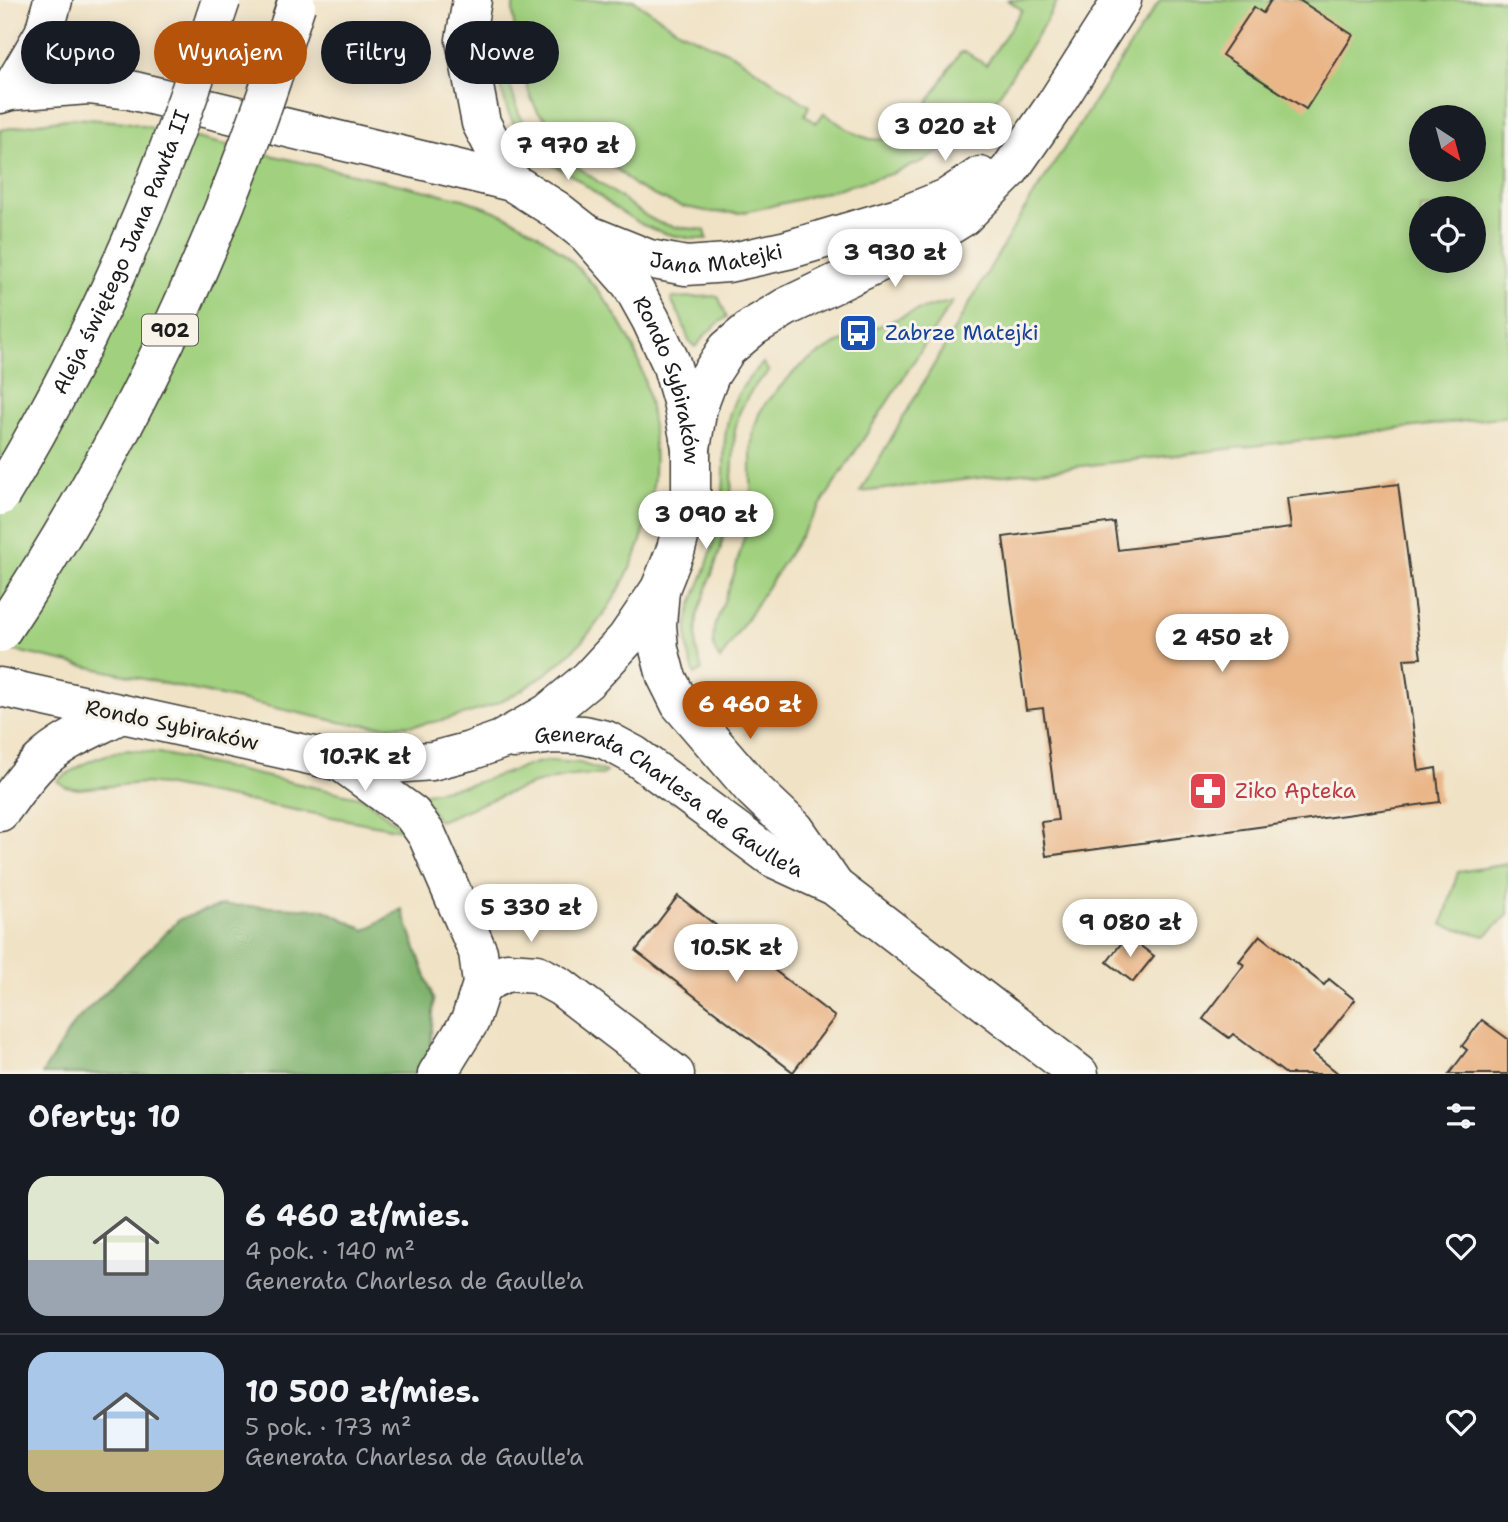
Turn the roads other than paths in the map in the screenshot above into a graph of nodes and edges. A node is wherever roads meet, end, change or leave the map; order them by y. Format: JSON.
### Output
{"nodes":[{"id":1,"x":52,"y":0,"type":"edge"},
{"id":2,"x":221,"y":0,"type":"edge"},
{"id":3,"x":472,"y":0,"type":"edge"},
{"id":4,"x":1122,"y":0,"type":"edge"},
{"id":5,"x":297,"y":3,"type":"edge"},
{"id":6,"x":5,"y":93,"type":"edge"},
{"id":7,"x":1056,"y":102,"type":"junction"},
{"id":8,"x":512,"y":182,"type":"junction"},
{"id":9,"x":587,"y":234,"type":"junction"},
{"id":10,"x":691,"y":448,"type":"junction"},
{"id":11,"x":0,"y":496,"type":"edge"},
{"id":12,"x":660,"y":589,"type":"junction"},
{"id":13,"x":0,"y":633,"type":"edge"},
{"id":14,"x":0,"y":687,"type":"edge"},
{"id":15,"x":121,"y":714,"type":"junction"},
{"id":16,"x":501,"y":740,"type":"junction"},
{"id":17,"x":341,"y":762,"type":"junction"},
{"id":18,"x":0,"y":812,"type":"edge"},
{"id":19,"x":834,"y":886,"type":"junction"},
{"id":20,"x":482,"y":984,"type":"junction"},
{"id":21,"x":437,"y":1074,"type":"edge"},
{"id":22,"x":674,"y":1074,"type":"edge"},
{"id":23,"x":1079,"y":1074,"type":"edge"}],
"edges":[{"from":1,"to":6,"type":"main road"},
{"from":2,"to":11,"type":"main road","name":"Aleja świętego Jana Pawła II","bridge":true},
{"from":3,"to":8,"type":"main road"},
{"from":4,"to":7,"type":"main road","name":"Jana Matejki"},
{"from":5,"to":13,"type":"main road","number":"902","bridge":true},
{"from":6,"to":8,"type":"main road","name":"Rondo Sybiraków"},
{"from":7,"to":9,"type":"main road","name":"Jana Matejki"},
{"from":7,"to":10,"type":"main road","name":"Jana Matejki"},
{"from":8,"to":9,"type":"main road","name":"Rondo Sybiraków"},
{"from":9,"to":10,"type":"main road","name":"Rondo Sybiraków"},
{"from":10,"to":12,"type":"main road","name":"Rondo Sybiraków"},
{"from":12,"to":16,"type":"main road","name":"Rondo Sybiraków"},
{"from":12,"to":19,"type":"main road","name":"Generała Charlesa de Gaulle'a"},
{"from":14,"to":15,"type":"main road","name":"Rondo Sybiraków"},
{"from":15,"to":17,"type":"main road","name":"Rondo Sybiraków"},
{"from":15,"to":18,"type":"main road"},
{"from":16,"to":17,"type":"main road","name":"Rondo Sybiraków"},
{"from":16,"to":19,"type":"main road","name":"Generała Charlesa de Gaulle'a"},
{"from":17,"to":20,"type":"main road"},
{"from":19,"to":23,"type":"main road","name":"Generała Charlesa de Gaulle'a"},
{"from":20,"to":21,"type":"main road"},
{"from":20,"to":22,"type":"main road"}]}
